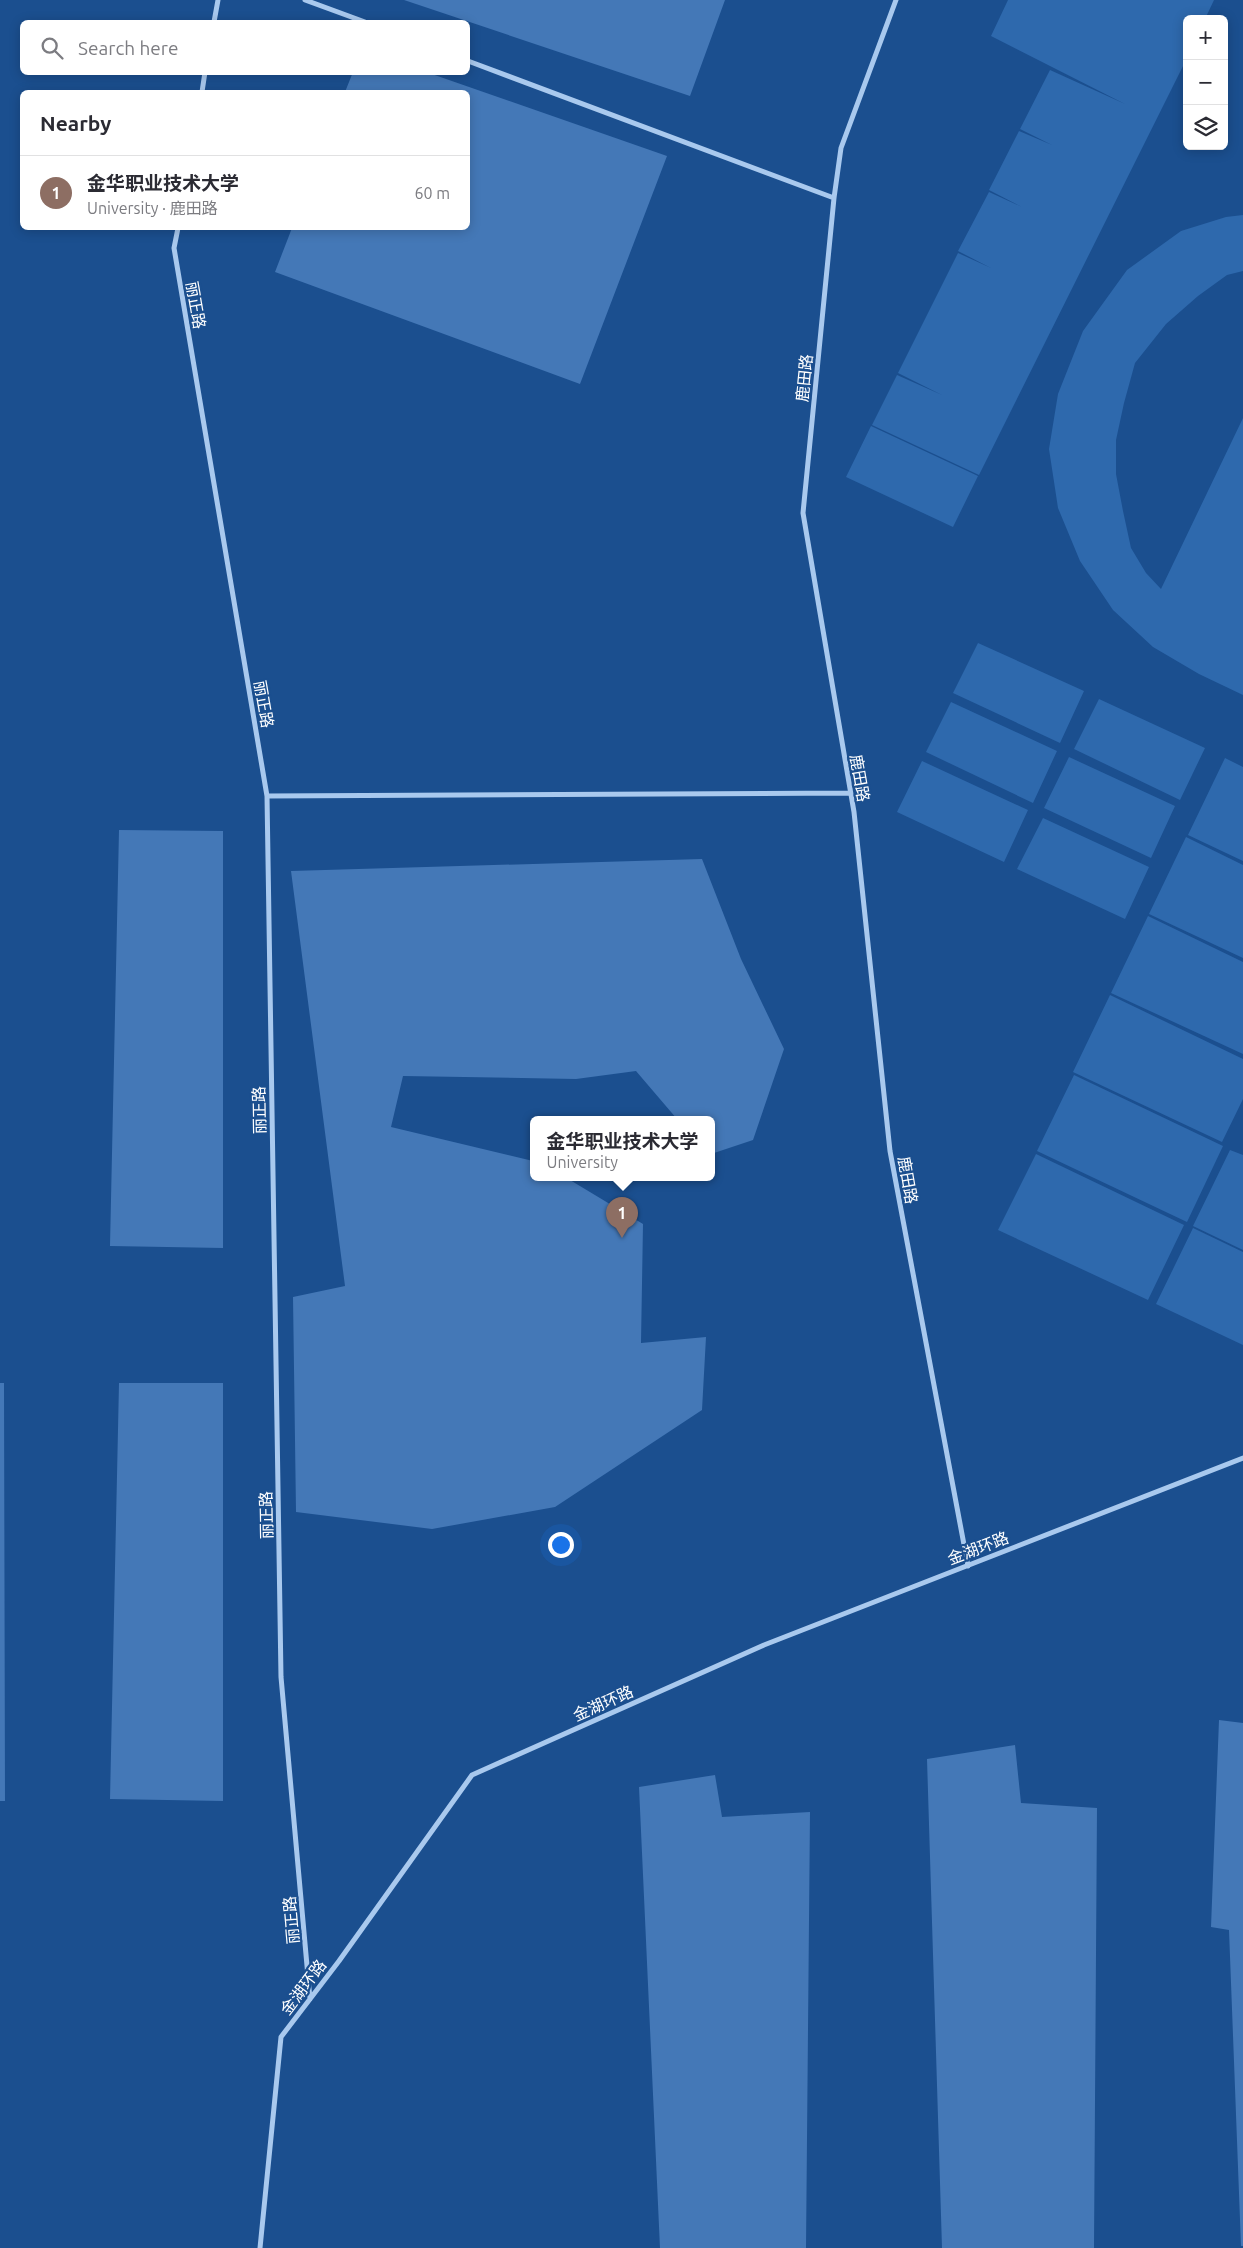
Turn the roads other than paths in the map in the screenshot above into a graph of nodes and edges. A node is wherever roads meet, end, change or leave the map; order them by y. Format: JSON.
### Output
{"nodes":[{"id":1,"x":218,"y":0,"type":"edge"},
{"id":2,"x":304,"y":0,"type":"edge"},
{"id":3,"x":896,"y":0,"type":"edge"},
{"id":4,"x":214,"y":20,"type":"edge"},
{"id":5,"x":359,"y":20,"type":"edge"},
{"id":6,"x":470,"y":62,"type":"edge"},
{"id":7,"x":205,"y":75,"type":"edge"},
{"id":8,"x":202,"y":90,"type":"edge"},
{"id":9,"x":834,"y":198,"type":"junction"},
{"id":10,"x":178,"y":230,"type":"edge"},
{"id":11,"x":850,"y":793,"type":"junction"},
{"id":12,"x":267,"y":796,"type":"junction"},
{"id":13,"x":1243,"y":1458,"type":"edge"},
{"id":14,"x":968,"y":1566,"type":"junction"},
{"id":15,"x":310,"y":1999,"type":"junction"},
{"id":16,"x":260,"y":2248,"type":"edge"}],
"edges":[{"from":1,"to":4,"type":"street"},
{"from":2,"to":5,"type":"street"},
{"from":3,"to":9,"type":"street","name":"鹿田路"},
{"from":6,"to":9,"type":"street"},
{"from":7,"to":8,"type":"street"},
{"from":9,"to":11,"type":"street","name":"鹿田路"},
{"from":10,"to":12,"type":"street","name":"丽正路"},
{"from":11,"to":12,"type":"street"},
{"from":11,"to":14,"type":"street","name":"鹿田路"},
{"from":12,"to":15,"type":"street","name":"丽正路"},
{"from":13,"to":14,"type":"street","name":"金湖环路"},
{"from":14,"to":15,"type":"street","name":"金湖环路"},
{"from":15,"to":16,"type":"street","name":"金湖环路"}]}
